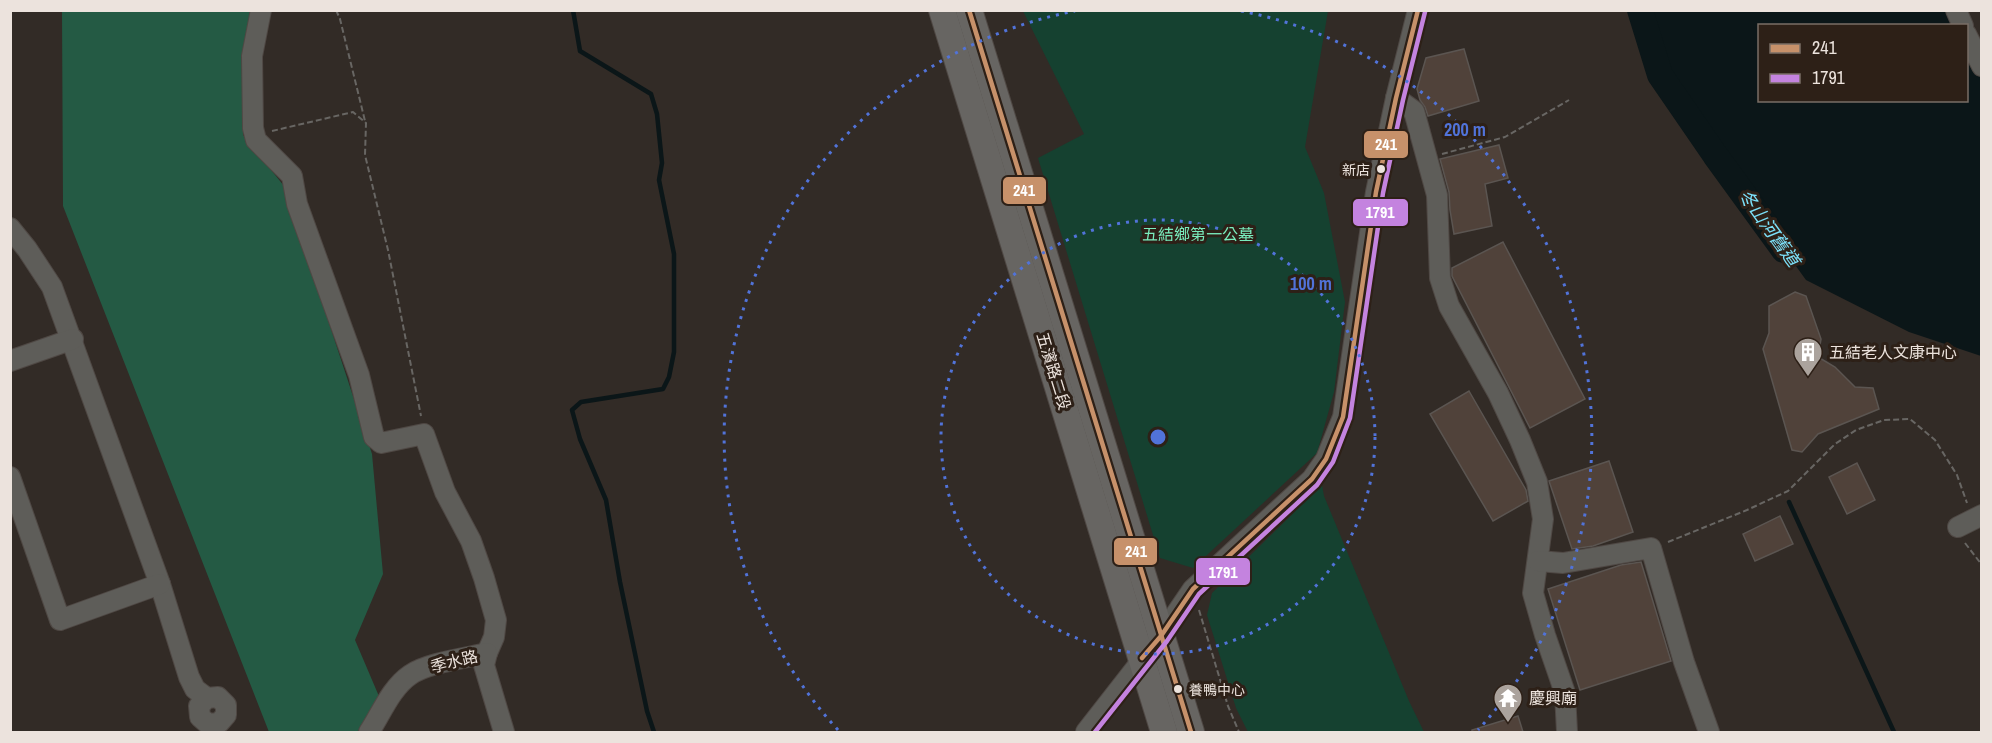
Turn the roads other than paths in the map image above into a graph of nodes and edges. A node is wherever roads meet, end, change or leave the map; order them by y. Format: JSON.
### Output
{"nodes":[{"id":1,"x":261,"y":10,"type":"edge"},
{"id":2,"x":942,"y":10,"type":"edge"},
{"id":3,"x":969,"y":10,"type":"edge"},
{"id":4,"x":1418,"y":10,"type":"edge"},
{"id":5,"x":1956,"y":10,"type":"edge"},
{"id":6,"x":1962,"y":24,"type":"edge"},
{"id":7,"x":1968,"y":38,"type":"edge"},
{"id":8,"x":1982,"y":66,"type":"edge"},
{"id":9,"x":1396,"y":98,"type":"junction"},
{"id":10,"x":10,"y":228,"type":"edge"},
{"id":11,"x":73,"y":339,"type":"junction"},
{"id":12,"x":10,"y":361,"type":"edge"},
{"id":13,"x":10,"y":477,"type":"edge"},
{"id":14,"x":1982,"y":515,"type":"edge"},
{"id":15,"x":1958,"y":527,"type":"road end"},
{"id":16,"x":1538,"y":561,"type":"junction"},
{"id":17,"x":160,"y":584,"type":"junction"},
{"id":18,"x":1161,"y":636,"type":"junction"},
{"id":19,"x":487,"y":652,"type":"junction"},
{"id":20,"x":1142,"y":659,"type":"junction"},
{"id":21,"x":220,"y":728,"type":"edge"},
{"id":22,"x":369,"y":732,"type":"edge"},
{"id":23,"x":504,"y":732,"type":"edge"},
{"id":24,"x":1086,"y":732,"type":"edge"},
{"id":25,"x":1164,"y":732,"type":"edge"},
{"id":26,"x":1191,"y":732,"type":"edge"},
{"id":27,"x":1567,"y":732,"type":"edge"},
{"id":28,"x":1709,"y":732,"type":"edge"}],
"edges":[{"from":1,"to":19,"type":"street"},
{"from":2,"to":20,"type":"main road","name":"五濱路二段"},
{"from":3,"to":18,"type":"main road","name":"五濱路二段"},
{"from":4,"to":9,"type":"street"},
{"from":5,"to":6,"type":"street"},
{"from":7,"to":8,"type":"street"},
{"from":9,"to":16,"type":"street"},
{"from":9,"to":18,"type":"street"},
{"from":10,"to":11,"type":"street"},
{"from":11,"to":12,"type":"street"},
{"from":11,"to":17,"type":"street"},
{"from":13,"to":17,"type":"street"},
{"from":14,"to":15,"type":"street"},
{"from":16,"to":27,"type":"street"},
{"from":16,"to":28,"type":"street"},
{"from":17,"to":21,"type":"street"},
{"from":18,"to":20,"type":"street"},
{"from":18,"to":26,"type":"main road","name":"五濱路二段"},
{"from":19,"to":22,"type":"street","name":"季水路"},
{"from":19,"to":23,"type":"street","name":"季水路"},
{"from":20,"to":24,"type":"street"},
{"from":20,"to":25,"type":"main road","name":"五濱路二段"}]}
